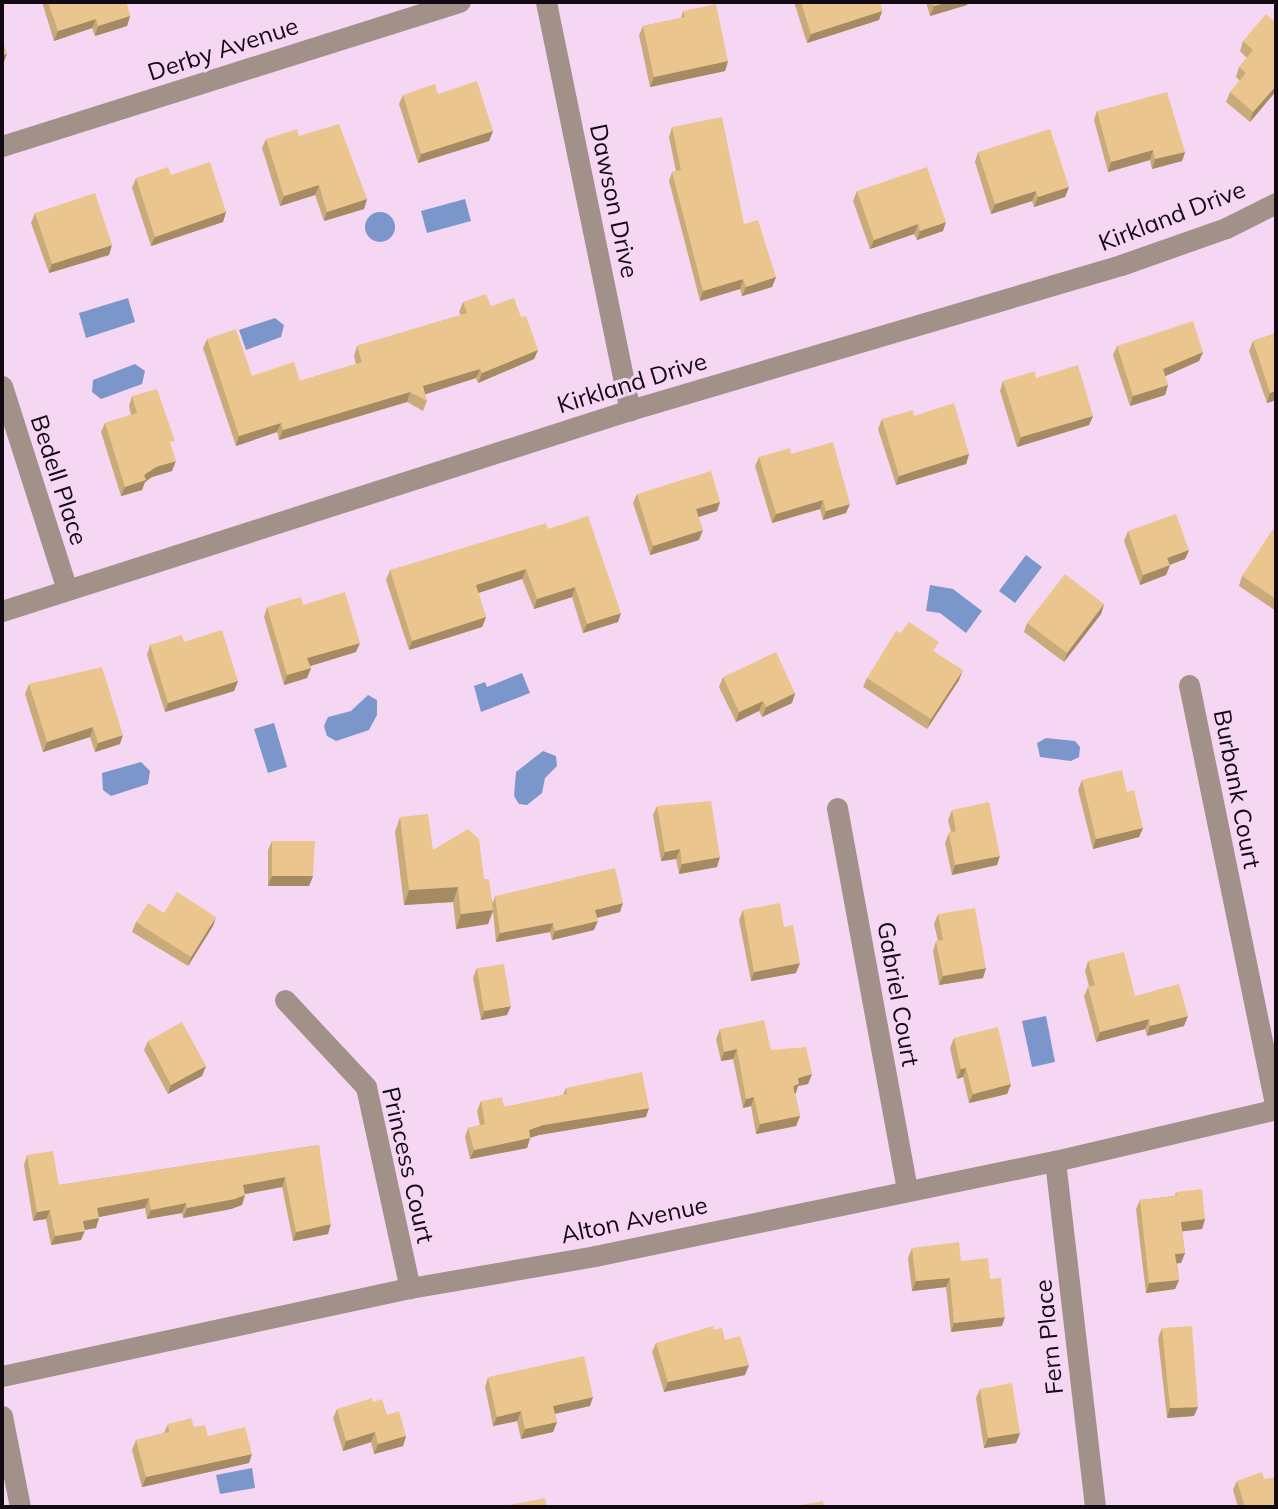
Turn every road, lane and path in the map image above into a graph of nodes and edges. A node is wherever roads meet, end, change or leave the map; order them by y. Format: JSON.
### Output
{"nodes":[{"id":1,"x":460,"y":2,"type":"edge"},
{"id":2,"x":546,"y":2,"type":"edge"},
{"id":3,"x":2,"y":146,"type":"edge"},
{"id":4,"x":1276,"y":203,"type":"edge"},
{"id":5,"x":2,"y":386,"type":"edge"},
{"id":6,"x":631,"y":410,"type":"junction"},
{"id":7,"x":67,"y":590,"type":"junction"},
{"id":8,"x":2,"y":611,"type":"edge"},
{"id":9,"x":1189,"y":685,"type":"dead end"},
{"id":10,"x":837,"y":808,"type":"dead end"},
{"id":11,"x":285,"y":1000,"type":"dead end"},
{"id":12,"x":1276,"y":1109,"type":"edge"},
{"id":13,"x":1055,"y":1161,"type":"junction"},
{"id":14,"x":907,"y":1189,"type":"junction"},
{"id":15,"x":410,"y":1288,"type":"junction"},
{"id":16,"x":2,"y":1376,"type":"edge"},
{"id":17,"x":2,"y":1416,"type":"edge"},
{"id":18,"x":20,"y":1507,"type":"edge"},
{"id":19,"x":1095,"y":1507,"type":"edge"}],
"edges":[{"from":1,"to":3,"type":"street","name":"Derby Avenue"},
{"from":2,"to":6,"type":"street","name":"Dawson Drive"},
{"from":4,"to":6,"type":"street","name":"Kirkland Drive"},
{"from":5,"to":7,"type":"street","name":"Bedell Place"},
{"from":6,"to":7,"type":"street","name":"Kirkland Drive"},
{"from":7,"to":8,"type":"street","name":"Kirkland Drive"},
{"from":9,"to":12,"type":"street","name":"Burbank Court"},
{"from":10,"to":14,"type":"street","name":"Gabriel Court"},
{"from":11,"to":15,"type":"street","name":"Princess Court"},
{"from":12,"to":13,"type":"street","name":"Alton Avenue"},
{"from":13,"to":14,"type":"street","name":"Alton Avenue"},
{"from":13,"to":19,"type":"street","name":"Fern Place"},
{"from":14,"to":15,"type":"street","name":"Alton Avenue"},
{"from":15,"to":16,"type":"street","name":"Alton Avenue"},
{"from":17,"to":18,"type":"street"}]}
